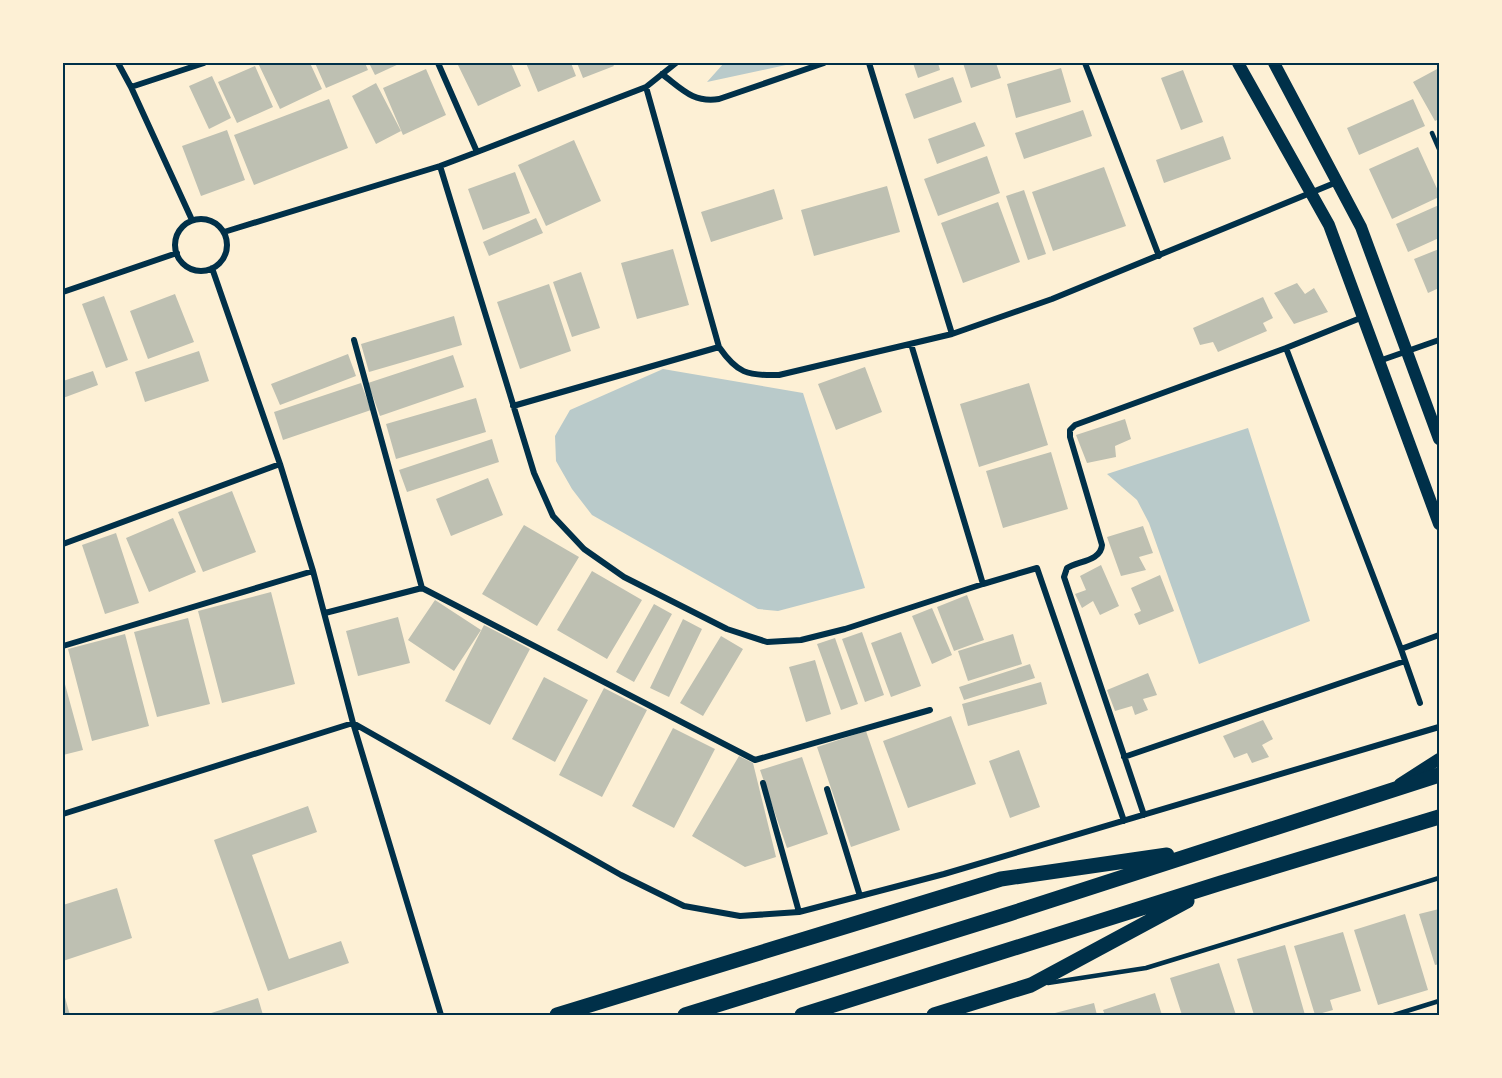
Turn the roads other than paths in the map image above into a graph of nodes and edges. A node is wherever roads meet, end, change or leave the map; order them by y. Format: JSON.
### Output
{"nodes":[{"id":1,"x":118,"y":63,"type":"edge"},
{"id":2,"x":204,"y":63,"type":"edge"},
{"id":3,"x":438,"y":63,"type":"edge"},
{"id":4,"x":676,"y":63,"type":"edge"},
{"id":5,"x":824,"y":63,"type":"edge"},
{"id":6,"x":869,"y":63,"type":"edge"},
{"id":7,"x":1086,"y":63,"type":"edge"},
{"id":8,"x":1238,"y":63,"type":"edge"},
{"id":9,"x":1274,"y":63,"type":"edge"},
{"id":10,"x":662,"y":74,"type":"junction"},
{"id":11,"x":131,"y":87,"type":"junction"},
{"id":12,"x":646,"y":87,"type":"junction"},
{"id":13,"x":1432,"y":133,"type":"dead end"},
{"id":14,"x":1439,"y":149,"type":"edge"},
{"id":15,"x":477,"y":152,"type":"junction"},
{"id":16,"x":440,"y":166,"type":"junction"},
{"id":17,"x":1337,"y":182,"type":"junction"},
{"id":18,"x":1311,"y":193,"type":"junction"},
{"id":19,"x":192,"y":220,"type":"junction"},
{"id":20,"x":224,"y":232,"type":"junction"},
{"id":21,"x":177,"y":253,"type":"junction"},
{"id":22,"x":1159,"y":256,"type":"junction"},
{"id":23,"x":212,"y":268,"type":"junction"},
{"id":24,"x":63,"y":292,"type":"edge"},
{"id":25,"x":1363,"y":317,"type":"junction"},
{"id":26,"x":952,"y":334,"type":"junction"},
{"id":27,"x":354,"y":340,"type":"dead end"},
{"id":28,"x":1439,"y":340,"type":"edge"},
{"id":29,"x":911,"y":344,"type":"junction"},
{"id":30,"x":719,"y":347,"type":"junction"},
{"id":31,"x":1286,"y":348,"type":"junction"},
{"id":32,"x":1406,"y":351,"type":"junction"},
{"id":33,"x":1379,"y":360,"type":"junction"},
{"id":34,"x":513,"y":406,"type":"junction"},
{"id":35,"x":1439,"y":438,"type":"edge"},
{"id":36,"x":280,"y":464,"type":"junction"},
{"id":37,"x":1439,"y":524,"type":"edge"},
{"id":38,"x":64,"y":542,"type":"edge"},
{"id":39,"x":313,"y":571,"type":"junction"},
{"id":40,"x":983,"y":584,"type":"junction"},
{"id":41,"x":422,"y":588,"type":"junction"},
{"id":42,"x":325,"y":613,"type":"junction"},
{"id":43,"x":1439,"y":635,"type":"edge"},
{"id":44,"x":63,"y":646,"type":"edge"},
{"id":45,"x":1401,"y":649,"type":"junction"},
{"id":46,"x":1405,"y":661,"type":"junction"},
{"id":47,"x":1420,"y":703,"type":"dead end"},
{"id":48,"x":930,"y":710,"type":"dead end"},
{"id":49,"x":353,"y":723,"type":"junction"},
{"id":50,"x":1439,"y":727,"type":"edge"},
{"id":51,"x":1124,"y":757,"type":"junction"},
{"id":52,"x":1439,"y":759,"type":"edge"},
{"id":53,"x":1439,"y":775,"type":"edge"},
{"id":54,"x":763,"y":783,"type":"dead end"},
{"id":55,"x":827,"y":789,"type":"dead end"},
{"id":56,"x":1389,"y":791,"type":"junction"},
{"id":57,"x":63,"y":814,"type":"edge"},
{"id":58,"x":1144,"y":815,"type":"junction"},
{"id":59,"x":1439,"y":817,"type":"edge"},
{"id":60,"x":1124,"y":821,"type":"junction"},
{"id":61,"x":1210,"y":849,"type":"junction"},
{"id":62,"x":1439,"y":878,"type":"edge"},
{"id":63,"x":1221,"y":883,"type":"junction"},
{"id":64,"x":860,"y":896,"type":"junction"},
{"id":65,"x":799,"y":912,"type":"junction"},
{"id":66,"x":1031,"y":985,"type":"junction"},
{"id":67,"x":1439,"y":1001,"type":"edge"},
{"id":68,"x":441,"y":1015,"type":"edge"},
{"id":69,"x":557,"y":1015,"type":"edge"},
{"id":70,"x":685,"y":1015,"type":"edge"},
{"id":71,"x":802,"y":1015,"type":"edge"},
{"id":72,"x":934,"y":1015,"type":"edge"},
{"id":73,"x":1394,"y":1015,"type":"edge"}],
"edges":[{"from":1,"to":11,"type":"street"},
{"from":2,"to":11,"type":"street"},
{"from":3,"to":15,"type":"street"},
{"from":4,"to":10,"type":"street"},
{"from":5,"to":10,"type":"street"},
{"from":6,"to":26,"type":"street"},
{"from":7,"to":22,"type":"street"},
{"from":8,"to":18,"type":"main road"},
{"from":9,"to":17,"type":"main road"},
{"from":10,"to":12,"type":"street"},
{"from":11,"to":19,"type":"street"},
{"from":12,"to":15,"type":"street"},
{"from":12,"to":30,"type":"street"},
{"from":13,"to":14,"type":"lane"},
{"from":15,"to":16,"type":"street"},
{"from":16,"to":20,"type":"street"},
{"from":16,"to":34,"type":"street"},
{"from":17,"to":18,"type":"street"},
{"from":17,"to":32,"type":"main road"},
{"from":18,"to":22,"type":"street"},
{"from":18,"to":25,"type":"main road"},
{"from":19,"to":20,"type":"street"},
{"from":19,"to":21,"type":"street"},
{"from":20,"to":23,"type":"street"},
{"from":21,"to":23,"type":"street"},
{"from":21,"to":24,"type":"street"},
{"from":22,"to":26,"type":"street"},
{"from":23,"to":36,"type":"street"},
{"from":25,"to":31,"type":"street"},
{"from":25,"to":33,"type":"main road"},
{"from":26,"to":29,"type":"street"},
{"from":27,"to":41,"type":"street"},
{"from":28,"to":32,"type":"street"},
{"from":29,"to":30,"type":"street"},
{"from":29,"to":40,"type":"street"},
{"from":30,"to":34,"type":"street"},
{"from":31,"to":45,"type":"street"},
{"from":31,"to":51,"type":"street"},
{"from":32,"to":33,"type":"street"},
{"from":32,"to":35,"type":"main road"},
{"from":33,"to":37,"type":"main road"},
{"from":34,"to":40,"type":"street"},
{"from":36,"to":38,"type":"street"},
{"from":36,"to":39,"type":"street"},
{"from":39,"to":42,"type":"street"},
{"from":39,"to":44,"type":"street"},
{"from":40,"to":60,"type":"street"},
{"from":41,"to":42,"type":"street"},
{"from":41,"to":48,"type":"street"},
{"from":42,"to":49,"type":"street"},
{"from":43,"to":45,"type":"street"},
{"from":45,"to":46,"type":"street"},
{"from":46,"to":47,"type":"street"},
{"from":46,"to":51,"type":"street"},
{"from":49,"to":57,"type":"street"},
{"from":49,"to":65,"type":"street"},
{"from":49,"to":68,"type":"street"},
{"from":50,"to":58,"type":"street"},
{"from":51,"to":58,"type":"street"},
{"from":52,"to":56,"type":"main road"},
{"from":53,"to":56,"type":"main road"},
{"from":54,"to":65,"type":"street"},
{"from":55,"to":64,"type":"street"},
{"from":56,"to":61,"type":"main road"},
{"from":58,"to":60,"type":"street"},
{"from":59,"to":63,"type":"main road"},
{"from":60,"to":64,"type":"street"},
{"from":61,"to":69,"type":"main road"},
{"from":61,"to":70,"type":"main road"},
{"from":62,"to":66,"type":"lane"},
{"from":63,"to":66,"type":"main road"},
{"from":63,"to":71,"type":"main road"},
{"from":64,"to":65,"type":"street"},
{"from":66,"to":72,"type":"main road"},
{"from":67,"to":73,"type":"lane"}]}
